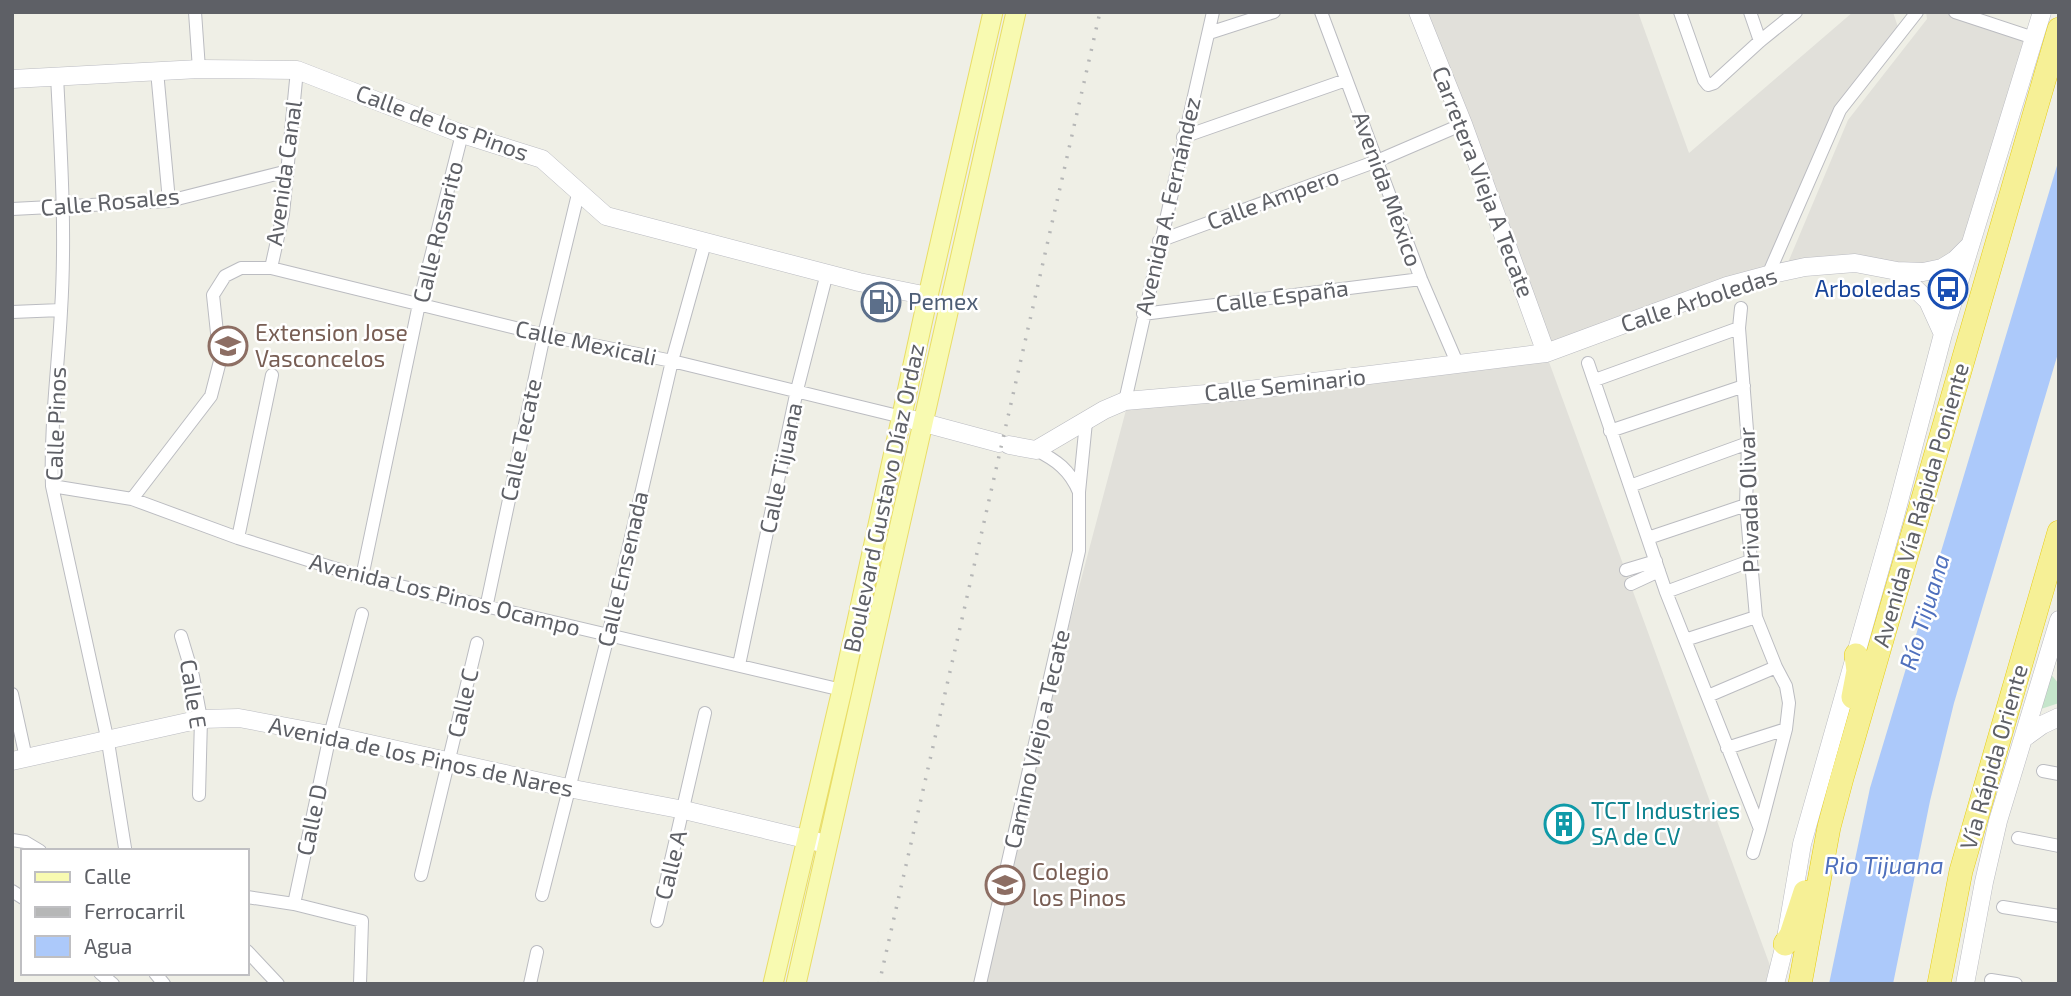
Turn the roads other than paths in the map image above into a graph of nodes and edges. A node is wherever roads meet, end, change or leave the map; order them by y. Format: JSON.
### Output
{"nodes":[{"id":1,"x":195,"y":12,"type":"edge"},
{"id":2,"x":993,"y":12,"type":"edge"},
{"id":3,"x":1016,"y":12,"type":"edge"},
{"id":4,"x":1213,"y":12,"type":"edge"},
{"id":5,"x":1273,"y":12,"type":"edge"},
{"id":6,"x":1321,"y":12,"type":"edge"},
{"id":7,"x":1418,"y":12,"type":"edge"},
{"id":8,"x":1680,"y":12,"type":"edge"},
{"id":9,"x":1750,"y":12,"type":"edge"},
{"id":10,"x":1796,"y":12,"type":"edge"},
{"id":11,"x":1917,"y":12,"type":"edge"},
{"id":12,"x":1955,"y":12,"type":"edge"},
{"id":13,"x":2042,"y":12,"type":"edge"},
{"id":14,"x":2059,"y":29,"type":"edge"},
{"id":15,"x":1209,"y":33,"type":"junction"},
{"id":16,"x":2034,"y":38,"type":"junction"},
{"id":17,"x":1760,"y":41,"type":"junction"},
{"id":18,"x":199,"y":69,"type":"junction"},
{"id":19,"x":297,"y":70,"type":"junction"},
{"id":20,"x":157,"y":71,"type":"junction"},
{"id":21,"x":57,"y":76,"type":"junction"},
{"id":22,"x":12,"y":79,"type":"edge"},
{"id":23,"x":1346,"y":80,"type":"junction"},
{"id":24,"x":1463,"y":124,"type":"junction"},
{"id":25,"x":462,"y":134,"type":"junction"},
{"id":26,"x":1183,"y":137,"type":"junction"},
{"id":27,"x":1377,"y":161,"type":"junction"},
{"id":28,"x":288,"y":171,"type":"junction"},
{"id":29,"x":579,"y":190,"type":"junction"},
{"id":30,"x":169,"y":201,"type":"junction"},
{"id":31,"x":64,"y":208,"type":"junction"},
{"id":32,"x":12,"y":209,"type":"edge"},
{"id":33,"x":1159,"y":241,"type":"junction"},
{"id":34,"x":705,"y":243,"type":"junction"},
{"id":35,"x":1970,"y":245,"type":"junction"},
{"id":36,"x":271,"y":268,"type":"junction"},
{"id":37,"x":1897,"y":271,"type":"junction"},
{"id":38,"x":827,"y":274,"type":"junction"},
{"id":39,"x":1768,"y":275,"type":"junction"},
{"id":40,"x":1421,"y":279,"type":"junction"},
{"id":41,"x":928,"y":296,"type":"junction"},
{"id":42,"x":419,"y":304,"type":"junction"},
{"id":43,"x":1741,"y":308,"type":"dead end"},
{"id":44,"x":61,"y":310,"type":"junction"},
{"id":45,"x":12,"y":312,"type":"edge"},
{"id":46,"x":1143,"y":314,"type":"junction"},
{"id":47,"x":1740,"y":328,"type":"junction"},
{"id":48,"x":1943,"y":334,"type":"junction"},
{"id":49,"x":544,"y":335,"type":"junction"},
{"id":50,"x":1546,"y":353,"type":"junction"},
{"id":51,"x":672,"y":361,"type":"junction"},
{"id":52,"x":1588,"y":363,"type":"dead end"},
{"id":53,"x":1458,"y":365,"type":"junction"},
{"id":54,"x":272,"y":375,"type":"dead end"},
{"id":55,"x":1595,"y":380,"type":"junction"},
{"id":56,"x":1744,"y":386,"type":"junction"},
{"id":57,"x":797,"y":390,"type":"junction"},
{"id":58,"x":1125,"y":401,"type":"junction"},
{"id":59,"x":902,"y":416,"type":"junction"},
{"id":60,"x":923,"y":422,"type":"junction"},
{"id":61,"x":1086,"y":422,"type":"junction"},
{"id":62,"x":1610,"y":431,"type":"junction"},
{"id":63,"x":1748,"y":443,"type":"junction"},
{"id":64,"x":1036,"y":450,"type":"junction"},
{"id":65,"x":52,"y":486,"type":"junction"},
{"id":66,"x":1630,"y":486,"type":"junction"},
{"id":67,"x":1079,"y":492,"type":"junction"},
{"id":68,"x":132,"y":499,"type":"junction"},
{"id":69,"x":1746,"y":505,"type":"junction"},
{"id":70,"x":2059,"y":533,"type":"edge"},
{"id":71,"x":238,"y":538,"type":"junction"},
{"id":72,"x":1648,"y":538,"type":"junction"},
{"id":73,"x":1750,"y":561,"type":"junction"},
{"id":74,"x":1658,"y":566,"type":"junction"},
{"id":75,"x":1634,"y":575,"type":"dead end"},
{"id":76,"x":362,"y":577,"type":"junction"},
{"id":77,"x":1666,"y":592,"type":"junction"},
{"id":78,"x":486,"y":608,"type":"junction"},
{"id":79,"x":362,"y":614,"type":"dead end"},
{"id":80,"x":1756,"y":617,"type":"junction"},
{"id":81,"x":2059,"y":620,"type":"edge"},
{"id":82,"x":181,"y":636,"type":"dead end"},
{"id":83,"x":608,"y":636,"type":"junction"},
{"id":84,"x":1685,"y":640,"type":"junction"},
{"id":85,"x":477,"y":643,"type":"dead end"},
{"id":86,"x":2050,"y":648,"type":"junction"},
{"id":87,"x":1856,"y":655,"type":"junction"},
{"id":88,"x":739,"y":664,"type":"junction"},
{"id":89,"x":2059,"y":666,"type":"edge"},
{"id":90,"x":1776,"y":667,"type":"junction"},
{"id":91,"x":842,"y":690,"type":"junction"},
{"id":92,"x":12,"y":694,"type":"edge"},
{"id":93,"x":1708,"y":696,"type":"junction"},
{"id":94,"x":705,"y":713,"type":"dead end"},
{"id":95,"x":2059,"y":717,"type":"edge"},
{"id":96,"x":201,"y":719,"type":"junction"},
{"id":97,"x":1786,"y":729,"type":"junction"},
{"id":98,"x":330,"y":735,"type":"junction"},
{"id":99,"x":2024,"y":738,"type":"junction"},
{"id":100,"x":108,"y":742,"type":"junction"},
{"id":101,"x":1727,"y":748,"type":"junction"},
{"id":102,"x":19,"y":760,"type":"edge"},
{"id":103,"x":450,"y":763,"type":"junction"},
{"id":104,"x":2043,"y":771,"type":"dead end"},
{"id":105,"x":2059,"y":774,"type":"edge"},
{"id":106,"x":1842,"y":778,"type":"junction"},
{"id":107,"x":568,"y":788,"type":"junction"},
{"id":108,"x":199,"y":795,"type":"dead end"},
{"id":109,"x":684,"y":810,"type":"junction"},
{"id":110,"x":1829,"y":827,"type":"junction"},
{"id":111,"x":1759,"y":829,"type":"junction"},
{"id":112,"x":2018,"y":838,"type":"dead end"},
{"id":113,"x":12,"y":840,"type":"edge"},
{"id":114,"x":807,"y":840,"type":"junction"},
{"id":115,"x":829,"y":845,"type":"junction"},
{"id":116,"x":2059,"y":846,"type":"edge"},
{"id":117,"x":125,"y":848,"type":"dead end"},
{"id":118,"x":37,"y":849,"type":"edge"},
{"id":119,"x":1753,"y":853,"type":"dead end"},
{"id":120,"x":421,"y":875,"type":"dead end"},
{"id":121,"x":542,"y":895,"type":"dead end"},
{"id":122,"x":248,"y":897,"type":"edge"},
{"id":123,"x":294,"y":904,"type":"junction"},
{"id":124,"x":2003,"y":907,"type":"dead end"},
{"id":125,"x":2059,"y":916,"type":"edge"},
{"id":126,"x":657,"y":920,"type":"dead end"},
{"id":127,"x":1785,"y":944,"type":"junction"},
{"id":128,"x":248,"y":952,"type":"edge"},
{"id":129,"x":537,"y":952,"type":"dead end"},
{"id":130,"x":1991,"y":980,"type":"dead end"},
{"id":131,"x":278,"y":984,"type":"edge"},
{"id":132,"x":360,"y":984,"type":"edge"},
{"id":133,"x":530,"y":984,"type":"edge"},
{"id":134,"x":773,"y":984,"type":"edge"},
{"id":135,"x":796,"y":984,"type":"edge"},
{"id":136,"x":980,"y":984,"type":"edge"},
{"id":137,"x":1775,"y":984,"type":"edge"},
{"id":138,"x":1800,"y":984,"type":"edge"},
{"id":139,"x":1939,"y":984,"type":"edge"},
{"id":140,"x":1965,"y":984,"type":"edge"},
{"id":141,"x":2015,"y":984,"type":"edge"}],
"edges":[{"from":1,"to":18,"type":"street"},
{"from":2,"to":41,"type":"main road","name":"Boulevard Gustavo Díaz Ordaz"},
{"from":3,"to":60,"type":"main road","name":"Boulevard Gustavo Díaz Ordaz"},
{"from":4,"to":15,"type":"street","name":"Avenida A. Fernández"},
{"from":5,"to":15,"type":"street"},
{"from":6,"to":23,"type":"street","name":"Avenida México"},
{"from":7,"to":24,"type":"street","name":"Carretera Vieja A Tecate"},
{"from":8,"to":17,"type":"street"},
{"from":9,"to":17,"type":"street"},
{"from":10,"to":17,"type":"street"},
{"from":11,"to":39,"type":"street"},
{"from":12,"to":16,"type":"street"},
{"from":13,"to":16,"type":"street"},
{"from":14,"to":106,"type":"highway","name":"Avenida Vía Rápida Poniente"},
{"from":15,"to":26,"type":"street","name":"Avenida A. Fernández"},
{"from":16,"to":35,"type":"street"},
{"from":18,"to":19,"type":"street","name":"Calle de los Pinos"},
{"from":18,"to":20,"type":"street","name":"Calle de los Pinos"},
{"from":19,"to":25,"type":"street","name":"Calle de los Pinos"},
{"from":19,"to":28,"type":"street","name":"Avenida Canal"},
{"from":20,"to":21,"type":"street","name":"Calle de los Pinos"},
{"from":20,"to":30,"type":"street"},
{"from":21,"to":22,"type":"street","name":"Calle de los Pinos"},
{"from":21,"to":31,"type":"street","name":"Calle Pinos"},
{"from":23,"to":26,"type":"street"},
{"from":23,"to":27,"type":"street","name":"Avenida México"},
{"from":24,"to":27,"type":"street","name":"Calle Ampero"},
{"from":24,"to":50,"type":"street","name":"Carretera Vieja A Tecate"},
{"from":25,"to":29,"type":"street","name":"Calle de los Pinos"},
{"from":25,"to":42,"type":"street","name":"Calle Rosarito"},
{"from":26,"to":33,"type":"street","name":"Avenida A. Fernández"},
{"from":27,"to":33,"type":"street","name":"Calle Ampero"},
{"from":27,"to":40,"type":"street","name":"Avenida México"},
{"from":28,"to":30,"type":"street","name":"Calle Rosales"},
{"from":28,"to":36,"type":"street","name":"Avenida Canal"},
{"from":29,"to":34,"type":"street","name":"Calle de los Pinos"},
{"from":29,"to":49,"type":"street","name":"Calle Tecate"},
{"from":30,"to":31,"type":"street","name":"Calle Rosales"},
{"from":31,"to":32,"type":"street","name":"Calle Rosales"},
{"from":31,"to":44,"type":"street","name":"Calle Pinos"},
{"from":33,"to":46,"type":"street","name":"Avenida A. Fernández"},
{"from":34,"to":38,"type":"street","name":"Calle de los Pinos"},
{"from":34,"to":51,"type":"street","name":"Calle Ensenada"},
{"from":35,"to":37,"type":"street","name":"Calle Arboledas"},
{"from":35,"to":48,"type":"street"},
{"from":36,"to":42,"type":"street","name":"Calle Mexicali"},
{"from":36,"to":68,"type":"street","name":"Avenida Canal"},
{"from":37,"to":39,"type":"street","name":"Calle Arboledas"},
{"from":37,"to":48,"type":"street"},
{"from":38,"to":41,"type":"street","name":"Calle de los Pinos"},
{"from":38,"to":57,"type":"street","name":"Calle Tijuana"},
{"from":39,"to":50,"type":"street","name":"Calle Arboledas"},
{"from":40,"to":46,"type":"street","name":"Calle España"},
{"from":40,"to":53,"type":"street","name":"Avenida México"},
{"from":41,"to":59,"type":"main road","name":"Boulevard Gustavo Díaz Ordaz"},
{"from":42,"to":49,"type":"street","name":"Calle Mexicali"},
{"from":42,"to":76,"type":"street","name":"Calle Rosarito"},
{"from":43,"to":47,"type":"street","name":"Privada Olivar"},
{"from":44,"to":45,"type":"street"},
{"from":44,"to":65,"type":"street","name":"Calle Pinos"},
{"from":46,"to":58,"type":"street","name":"Avenida A. Fernández"},
{"from":47,"to":55,"type":"street"},
{"from":47,"to":56,"type":"street","name":"Privada Olivar"},
{"from":48,"to":87,"type":"street"},
{"from":49,"to":51,"type":"street","name":"Calle Mexicali"},
{"from":49,"to":78,"type":"street","name":"Calle Tecate"},
{"from":50,"to":53,"type":"street","name":"Calle Seminario"},
{"from":51,"to":57,"type":"street","name":"Calle Mexicali"},
{"from":51,"to":83,"type":"street","name":"Calle Ensenada"},
{"from":52,"to":55,"type":"street"},
{"from":53,"to":58,"type":"street","name":"Calle Seminario"},
{"from":54,"to":71,"type":"street"},
{"from":55,"to":62,"type":"street"},
{"from":56,"to":62,"type":"street"},
{"from":56,"to":63,"type":"street","name":"Privada Olivar"},
{"from":57,"to":59,"type":"street","name":"Calle Mexicali"},
{"from":57,"to":88,"type":"street","name":"Calle Tijuana"},
{"from":58,"to":61,"type":"street","name":"Calle Seminario"},
{"from":59,"to":60,"type":"street"},
{"from":59,"to":91,"type":"main road","name":"Boulevard Gustavo Díaz Ordaz"},
{"from":60,"to":64,"type":"street"},
{"from":60,"to":115,"type":"main road","name":"Boulevard Gustavo Díaz Ordaz"},
{"from":61,"to":64,"type":"street","name":"Calle Seminario"},
{"from":61,"to":67,"type":"street","name":"Camino Viejo a Tecate"},
{"from":62,"to":66,"type":"street"},
{"from":63,"to":66,"type":"street"},
{"from":63,"to":69,"type":"street","name":"Privada Olivar"},
{"from":64,"to":67,"type":"street"},
{"from":65,"to":68,"type":"street","name":"Avenida Los Pinos Ocampo"},
{"from":65,"to":100,"type":"street","name":"Calle Pinos"},
{"from":66,"to":72,"type":"street"},
{"from":67,"to":136,"type":"street","name":"Camino Viejo a Tecate"},
{"from":68,"to":71,"type":"street","name":"Avenida Los Pinos Ocampo"},
{"from":69,"to":72,"type":"street"},
{"from":69,"to":73,"type":"street","name":"Privada Olivar"},
{"from":70,"to":139,"type":"highway","name":"Vía Rápida Oriente"},
{"from":71,"to":76,"type":"street","name":"Avenida Los Pinos Ocampo"},
{"from":72,"to":74,"type":"street"},
{"from":73,"to":77,"type":"street"},
{"from":73,"to":80,"type":"street","name":"Privada Olivar"},
{"from":74,"to":75,"type":"street"},
{"from":74,"to":77,"type":"street"},
{"from":76,"to":78,"type":"street","name":"Avenida Los Pinos Ocampo"},
{"from":77,"to":84,"type":"street"},
{"from":78,"to":83,"type":"street","name":"Avenida Los Pinos Ocampo"},
{"from":79,"to":98,"type":"street","name":"Calle D"},
{"from":80,"to":84,"type":"street"},
{"from":80,"to":90,"type":"street","name":"Privada Olivar"},
{"from":81,"to":86,"type":"street"},
{"from":82,"to":96,"type":"street","name":"Calle E"},
{"from":83,"to":88,"type":"street","name":"Avenida Los Pinos Ocampo"},
{"from":83,"to":107,"type":"street","name":"Calle Ensenada"},
{"from":84,"to":93,"type":"street"},
{"from":85,"to":103,"type":"street","name":"Calle C"},
{"from":86,"to":89,"type":"street"},
{"from":86,"to":99,"type":"street"},
{"from":87,"to":106,"type":"highway"},
{"from":87,"to":127,"type":"street"},
{"from":88,"to":91,"type":"street","name":"Avenida Los Pinos Ocampo"},
{"from":90,"to":93,"type":"street"},
{"from":90,"to":97,"type":"street","name":"Privada Olivar"},
{"from":91,"to":114,"type":"main road","name":"Boulevard Gustavo Díaz Ordaz"},
{"from":92,"to":102,"type":"street"},
{"from":93,"to":101,"type":"street"},
{"from":94,"to":109,"type":"street","name":"Calle A"},
{"from":95,"to":99,"type":"street"},
{"from":96,"to":98,"type":"street","name":"Avenida de los Pinos de Nares"},
{"from":96,"to":100,"type":"street","name":"Avenida de los Pinos de Nares"},
{"from":96,"to":108,"type":"street","name":"Calle E"},
{"from":97,"to":101,"type":"street"},
{"from":97,"to":111,"type":"street","name":"Privada Olivar"},
{"from":98,"to":103,"type":"street","name":"Avenida de los Pinos de Nares"},
{"from":98,"to":123,"type":"street","name":"Calle D"},
{"from":99,"to":140,"type":"street"},
{"from":100,"to":102,"type":"street","name":"Avenida de los Pinos de Nares"},
{"from":100,"to":117,"type":"street","name":"Calle Pinos"},
{"from":101,"to":111,"type":"street"},
{"from":103,"to":107,"type":"street","name":"Avenida de los Pinos de Nares"},
{"from":103,"to":120,"type":"street","name":"Calle C"},
{"from":104,"to":105,"type":"street"},
{"from":106,"to":110,"type":"highway","name":"Avenida Vía Rápida Poniente"},
{"from":107,"to":109,"type":"street","name":"Avenida de los Pinos de Nares"},
{"from":107,"to":121,"type":"street","name":"Calle Ensenada"},
{"from":109,"to":114,"type":"street","name":"Avenida de los Pinos de Nares"},
{"from":109,"to":126,"type":"street","name":"Calle A"},
{"from":110,"to":127,"type":"highway"},
{"from":110,"to":138,"type":"highway","name":"Avenida Vía Rápida Poniente"},
{"from":111,"to":119,"type":"street","name":"Privada Olivar"},
{"from":112,"to":116,"type":"street"},
{"from":113,"to":118,"type":"street"},
{"from":114,"to":115,"type":"street","name":"Avenida de los Pinos de Nares"},
{"from":114,"to":134,"type":"main road","name":"Boulevard Gustavo Díaz Ordaz"},
{"from":115,"to":135,"type":"main road","name":"Boulevard Gustavo Díaz Ordaz"},
{"from":122,"to":123,"type":"street"},
{"from":123,"to":132,"type":"street"},
{"from":124,"to":125,"type":"street"},
{"from":127,"to":137,"type":"street"},
{"from":128,"to":131,"type":"street"},
{"from":129,"to":133,"type":"street"},
{"from":130,"to":141,"type":"street"}]}
